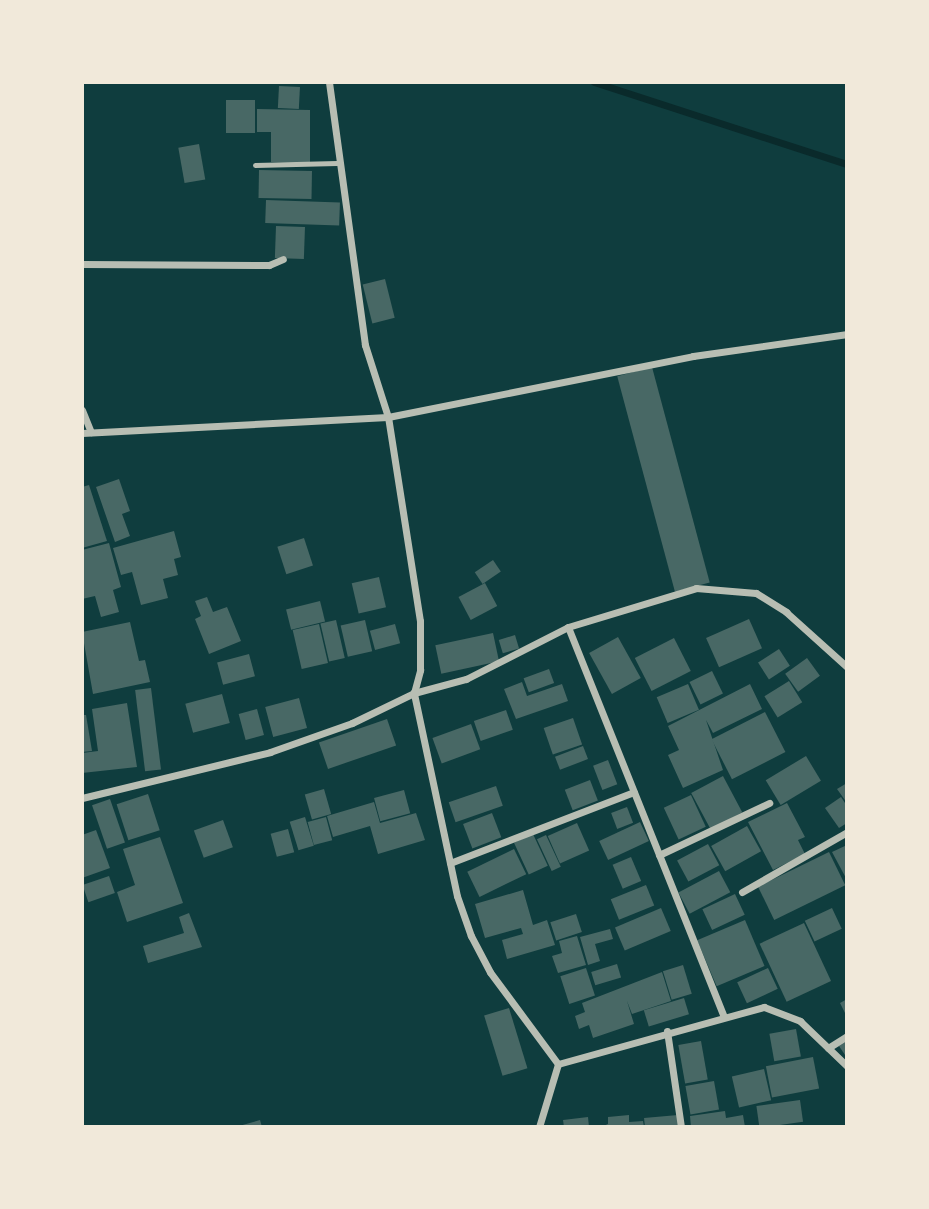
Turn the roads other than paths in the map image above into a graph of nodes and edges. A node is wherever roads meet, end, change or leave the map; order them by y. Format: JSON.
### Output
{"nodes":[{"id":1,"x":329,"y":82,"type":"edge"},
{"id":2,"x":337,"y":163,"type":"junction"},
{"id":3,"x":255,"y":165,"type":"dead end"},
{"id":4,"x":284,"y":259,"type":"dead end"},
{"id":5,"x":82,"y":264,"type":"edge"},
{"id":6,"x":847,"y":334,"type":"edge"},
{"id":7,"x":82,"y":410,"type":"edge"},
{"id":8,"x":388,"y":417,"type":"junction"},
{"id":9,"x":87,"y":433,"type":"edge"},
{"id":10,"x":568,"y":627,"type":"junction"},
{"id":11,"x":847,"y":667,"type":"edge"},
{"id":12,"x":414,"y":693,"type":"junction"},
{"id":13,"x":634,"y":792,"type":"junction"},
{"id":14,"x":82,"y":798,"type":"edge"},
{"id":15,"x":769,"y":803,"type":"dead end"},
{"id":16,"x":847,"y":832,"type":"edge"},
{"id":17,"x":659,"y":855,"type":"junction"},
{"id":18,"x":450,"y":863,"type":"junction"},
{"id":19,"x":742,"y":892,"type":"dead end"},
{"id":20,"x":723,"y":1015,"type":"junction"},
{"id":21,"x":667,"y":1031,"type":"junction"},
{"id":22,"x":847,"y":1036,"type":"edge"},
{"id":23,"x":828,"y":1048,"type":"junction"},
{"id":24,"x":558,"y":1064,"type":"junction"},
{"id":25,"x":847,"y":1066,"type":"edge"},
{"id":26,"x":539,"y":1127,"type":"edge"},
{"id":27,"x":681,"y":1127,"type":"edge"}],
"edges":[{"from":1,"to":2,"type":"street"},
{"from":2,"to":3,"type":"lane"},
{"from":2,"to":8,"type":"street"},
{"from":4,"to":5,"type":"street"},
{"from":6,"to":8,"type":"street"},
{"from":7,"to":9,"type":"street"},
{"from":8,"to":9,"type":"street"},
{"from":8,"to":12,"type":"street"},
{"from":10,"to":11,"type":"street"},
{"from":10,"to":12,"type":"street"},
{"from":10,"to":13,"type":"street"},
{"from":12,"to":14,"type":"street"},
{"from":12,"to":18,"type":"street"},
{"from":13,"to":17,"type":"street"},
{"from":13,"to":18,"type":"street"},
{"from":15,"to":17,"type":"street"},
{"from":16,"to":19,"type":"street"},
{"from":17,"to":20,"type":"street"},
{"from":18,"to":24,"type":"street"},
{"from":20,"to":21,"type":"street"},
{"from":20,"to":23,"type":"street"},
{"from":21,"to":24,"type":"street"},
{"from":21,"to":27,"type":"street"},
{"from":22,"to":23,"type":"street"},
{"from":23,"to":25,"type":"street"},
{"from":24,"to":26,"type":"street"}]}
